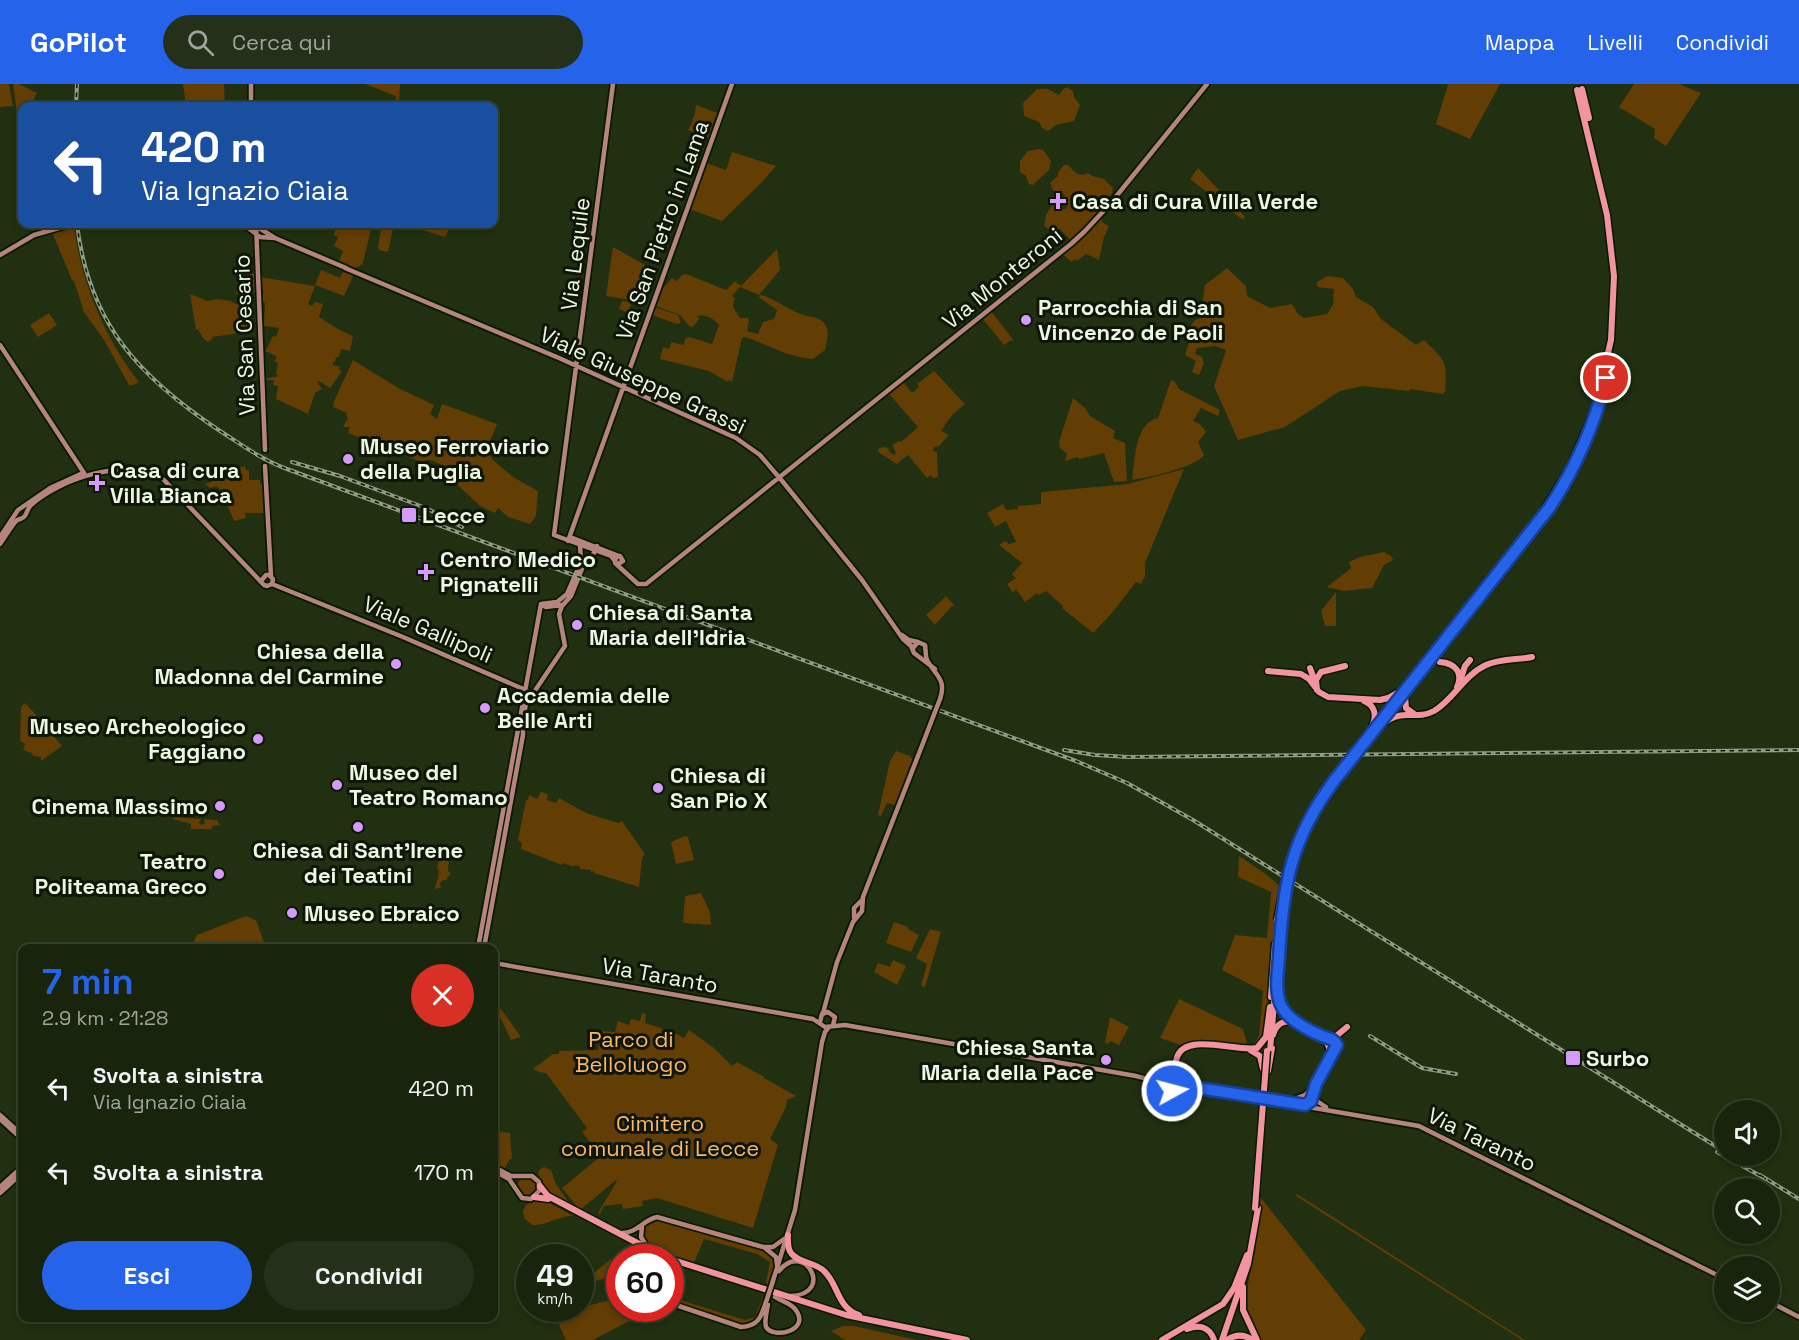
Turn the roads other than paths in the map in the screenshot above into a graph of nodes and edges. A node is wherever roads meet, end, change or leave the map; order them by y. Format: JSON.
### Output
{"nodes":[{"id":1,"x":250,"y":84,"type":"edge"},
{"id":2,"x":614,"y":84,"type":"edge"},
{"id":3,"x":1207,"y":84,"type":"edge"},
{"id":4,"x":731,"y":86,"type":"edge"},
{"id":5,"x":1580,"y":90,"type":"dead end"},
{"id":6,"x":251,"y":102,"type":"edge"},
{"id":7,"x":54,"y":228,"type":"edge"},
{"id":8,"x":251,"y":228,"type":"edge"},
{"id":9,"x":258,"y":228,"type":"edge"},
{"id":10,"x":260,"y":233,"type":"junction"},
{"id":11,"x":0,"y":255,"type":"edge"},
{"id":12,"x":0,"y":345,"type":"edge"},
{"id":13,"x":577,"y":366,"type":"junction"},
{"id":14,"x":624,"y":387,"type":"junction"},
{"id":15,"x":265,"y":448,"type":"tunnel mouth"},
{"id":16,"x":265,"y":465,"type":"tunnel mouth"},
{"id":17,"x":789,"y":468,"type":"junction"},
{"id":18,"x":775,"y":472,"type":"junction"},
{"id":19,"x":84,"y":474,"type":"junction"},
{"id":20,"x":780,"y":478,"type":"junction"},
{"id":21,"x":19,"y":517,"type":"junction"},
{"id":22,"x":0,"y":537,"type":"edge"},
{"id":23,"x":569,"y":539,"type":"junction"},
{"id":24,"x":0,"y":544,"type":"edge"},
{"id":25,"x":582,"y":544,"type":"junction"},
{"id":26,"x":596,"y":549,"type":"junction"},
{"id":27,"x":605,"y":554,"type":"junction"},
{"id":28,"x":587,"y":559,"type":"junction"},
{"id":29,"x":618,"y":561,"type":"junction"},
{"id":30,"x":268,"y":579,"type":"junction"},
{"id":31,"x":565,"y":603,"type":"junction"},
{"id":32,"x":541,"y":604,"type":"junction"},
{"id":33,"x":898,"y":632,"type":"junction"},
{"id":34,"x":918,"y":642,"type":"junction"},
{"id":35,"x":913,"y":648,"type":"junction"},
{"id":36,"x":925,"y":653,"type":"junction"},
{"id":37,"x":919,"y":656,"type":"junction"},
{"id":38,"x":1532,"y":657,"type":"dead end"},
{"id":39,"x":1440,"y":662,"type":"dead end"},
{"id":40,"x":1345,"y":666,"type":"dead end"},
{"id":41,"x":935,"y":669,"type":"junction"},
{"id":42,"x":1310,"y":669,"type":"dead end"},
{"id":43,"x":1421,"y":669,"type":"junction"},
{"id":44,"x":1268,"y":671,"type":"dead end"},
{"id":45,"x":1414,"y":675,"type":"junction"},
{"id":46,"x":1470,"y":675,"type":"junction"},
{"id":47,"x":1460,"y":680,"type":"junction"},
{"id":48,"x":1313,"y":682,"type":"junction"},
{"id":49,"x":525,"y":689,"type":"junction"},
{"id":50,"x":1454,"y":692,"type":"junction"},
{"id":51,"x":533,"y":694,"type":"junction"},
{"id":52,"x":1357,"y":699,"type":"junction"},
{"id":53,"x":1420,"y":715,"type":"junction"},
{"id":54,"x":1361,"y":745,"type":"junction"},
{"id":55,"x":1279,"y":920,"type":"junction"},
{"id":56,"x":479,"y":944,"type":"edge"},
{"id":57,"x":485,"y":944,"type":"edge"},
{"id":58,"x":1278,"y":947,"type":"junction"},
{"id":59,"x":498,"y":964,"type":"edge"},
{"id":60,"x":830,"y":990,"type":"junction"},
{"id":61,"x":1270,"y":1007,"type":"junction"},
{"id":62,"x":823,"y":1013,"type":"junction"},
{"id":63,"x":833,"y":1015,"type":"junction"},
{"id":64,"x":821,"y":1024,"type":"junction"},
{"id":65,"x":1301,"y":1024,"type":"junction"},
{"id":66,"x":845,"y":1025,"type":"junction"},
{"id":67,"x":831,"y":1026,"type":"junction"},
{"id":68,"x":1347,"y":1027,"type":"dead end"},
{"id":69,"x":1326,"y":1039,"type":"junction"},
{"id":70,"x":822,"y":1042,"type":"junction"},
{"id":71,"x":1337,"y":1045,"type":"joint"},
{"id":72,"x":1246,"y":1049,"type":"junction"},
{"id":73,"x":1269,"y":1051,"type":"junction"},
{"id":74,"x":1329,"y":1060,"type":"junction"},
{"id":75,"x":1175,"y":1074,"type":"junction"},
{"id":76,"x":1316,"y":1084,"type":"junction"},
{"id":77,"x":1184,"y":1085,"type":"junction"},
{"id":78,"x":1174,"y":1086,"type":"junction"},
{"id":79,"x":1160,"y":1087,"type":"junction"},
{"id":80,"x":1205,"y":1088,"type":"junction"},
{"id":81,"x":1314,"y":1090,"type":"junction"},
{"id":82,"x":1187,"y":1093,"type":"junction"},
{"id":83,"x":1263,"y":1094,"type":"junction"},
{"id":84,"x":1173,"y":1095,"type":"junction"},
{"id":85,"x":1305,"y":1095,"type":"junction"},
{"id":86,"x":1283,"y":1102,"type":"junction"},
{"id":87,"x":1305,"y":1105,"type":"junction"},
{"id":88,"x":1334,"y":1110,"type":"junction"},
{"id":89,"x":0,"y":1117,"type":"edge"},
{"id":90,"x":18,"y":1132,"type":"edge"},
{"id":91,"x":18,"y":1135,"type":"edge"},
{"id":92,"x":18,"y":1171,"type":"edge"},
{"id":93,"x":498,"y":1171,"type":"edge"},
{"id":94,"x":498,"y":1172,"type":"edge"},
{"id":95,"x":18,"y":1177,"type":"edge"},
{"id":96,"x":521,"y":1177,"type":"junction"},
{"id":97,"x":540,"y":1186,"type":"junction"},
{"id":98,"x":0,"y":1187,"type":"edge"},
{"id":99,"x":515,"y":1187,"type":"junction"},
{"id":100,"x":0,"y":1193,"type":"edge"},
{"id":101,"x":534,"y":1197,"type":"junction"},
{"id":102,"x":1256,"y":1208,"type":"junction"},
{"id":103,"x":643,"y":1225,"type":"junction"},
{"id":104,"x":616,"y":1233,"type":"junction"},
{"id":105,"x":788,"y":1234,"type":"junction"},
{"id":106,"x":633,"y":1244,"type":"edge"},
{"id":107,"x":635,"y":1244,"type":"edge"},
{"id":108,"x":645,"y":1244,"type":"edge"},
{"id":109,"x":1252,"y":1245,"type":"junction"},
{"id":110,"x":763,"y":1247,"type":"junction"},
{"id":111,"x":1246,"y":1255,"type":"junction"},
{"id":112,"x":684,"y":1266,"type":"edge"},
{"id":113,"x":778,"y":1270,"type":"junction"},
{"id":114,"x":1714,"y":1273,"type":"edge"},
{"id":115,"x":775,"y":1295,"type":"junction"},
{"id":116,"x":767,"y":1303,"type":"junction"},
{"id":117,"x":1780,"y":1307,"type":"edge"},
{"id":118,"x":684,"y":1309,"type":"edge"},
{"id":119,"x":1799,"y":1317,"type":"edge"},
{"id":120,"x":903,"y":1328,"type":"junction"},
{"id":121,"x":948,"y":1340,"type":"edge"},
{"id":122,"x":967,"y":1340,"type":"edge"},
{"id":123,"x":1162,"y":1340,"type":"edge"},
{"id":124,"x":1168,"y":1340,"type":"edge"},
{"id":125,"x":1214,"y":1340,"type":"edge"},
{"id":126,"x":1221,"y":1340,"type":"edge"},
{"id":127,"x":1227,"y":1340,"type":"edge"},
{"id":128,"x":1252,"y":1340,"type":"edge"},
{"id":129,"x":1257,"y":1340,"type":"edge"}],
"edges":[{"from":1,"to":6,"type":"main road"},
{"from":2,"to":13,"type":"main road","name":"Via Lequile"},
{"from":3,"to":17,"type":"main road","name":"Via Monteroni"},
{"from":4,"to":14,"type":"main road","name":"Via San Pietro in Lama"},
{"from":5,"to":43,"type":"highway"},
{"from":7,"to":11,"type":"main road"},
{"from":8,"to":10,"type":"main road"},
{"from":9,"to":10,"type":"main road","name":"Via San Cesario"},
{"from":10,"to":13,"type":"main road","name":"Viale Giuseppe Grassi"},
{"from":10,"to":15,"type":"main road","name":"Via San Cesario"},
{"from":12,"to":19,"type":"main road"},
{"from":13,"to":14,"type":"main road","name":"Viale Giuseppe Grassi"},
{"from":13,"to":23,"type":"main road","name":"Via Lequile"},
{"from":14,"to":18,"type":"main road","name":"Viale Giuseppe Grassi"},
{"from":14,"to":23,"type":"main road","name":"Via San Pietro in Lama"},
{"from":16,"to":30,"type":"main road"},
{"from":17,"to":18,"type":"main road","name":"Via Monteroni"},
{"from":17,"to":20,"type":"main road","name":"Via Monteroni"},
{"from":18,"to":20,"type":"main road","name":"Viale Giuseppe Grassi"},
{"from":19,"to":21,"type":"main road","name":"Viale Gallipoli"},
{"from":19,"to":30,"type":"main road","name":"Viale Gallipoli"},
{"from":20,"to":29,"type":"main road","name":"Via Monteroni"},
{"from":20,"to":33,"type":"main road","name":"Viale Giuseppe Grassi"},
{"from":21,"to":22,"type":"main road"},
{"from":21,"to":24,"type":"main road"},
{"from":23,"to":25,"type":"main road"},
{"from":25,"to":26,"type":"main road"},
{"from":25,"to":32,"type":"main road"},
{"from":26,"to":27,"type":"main road"},
{"from":26,"to":28,"type":"main road"},
{"from":26,"to":29,"type":"main road"},
{"from":27,"to":28,"type":"main road"},
{"from":27,"to":29,"type":"main road"},
{"from":28,"to":31,"type":"main road"},
{"from":30,"to":49,"type":"main road","name":"Viale Gallipoli"},
{"from":31,"to":32,"type":"main road"},
{"from":31,"to":51,"type":"main road"},
{"from":32,"to":49,"type":"main road"},
{"from":33,"to":34,"type":"main road","name":"Viale Giuseppe Grassi"},
{"from":33,"to":35,"type":"main road","name":"Viale Giuseppe Grassi"},
{"from":34,"to":35,"type":"main road"},
{"from":34,"to":36,"type":"main road"},
{"from":35,"to":37,"type":"main road","name":"Viale Giuseppe Grassi"},
{"from":36,"to":37,"type":"main road"},
{"from":36,"to":41,"type":"main road"},
{"from":37,"to":41,"type":"main road","name":"Viale Giuseppe Grassi"},
{"from":38,"to":46,"type":"highway"},
{"from":39,"to":47,"type":"highway"},
{"from":40,"to":48,"type":"highway"},
{"from":41,"to":60,"type":"main road","bridge":true},
{"from":42,"to":48,"type":"highway"},
{"from":43,"to":45,"type":"highway"},
{"from":43,"to":53,"type":"highway"},
{"from":43,"to":54,"type":"highway"},
{"from":44,"to":48,"type":"highway"},
{"from":45,"to":52,"type":"highway"},
{"from":45,"to":54,"type":"highway"},
{"from":46,"to":47,"type":"highway"},
{"from":46,"to":50,"type":"highway"},
{"from":47,"to":50,"type":"highway"},
{"from":48,"to":52,"type":"highway"},
{"from":49,"to":51,"type":"main road","name":"Viale Gallipoli"},
{"from":49,"to":56,"type":"main road"},
{"from":50,"to":53,"type":"highway"},
{"from":51,"to":57,"type":"main road"},
{"from":52,"to":54,"type":"highway"},
{"from":53,"to":54,"type":"highway"},
{"from":54,"to":55,"type":"highway","bridge":true},
{"from":55,"to":58,"type":"highway"},
{"from":55,"to":61,"type":"highway"},
{"from":58,"to":65,"type":"highway"},
{"from":58,"to":73,"type":"highway"},
{"from":59,"to":64,"type":"main road","name":"Via Taranto"},
{"from":60,"to":62,"type":"main road"},
{"from":60,"to":63,"type":"main road"},
{"from":61,"to":72,"type":"highway"},
{"from":61,"to":73,"type":"highway"},
{"from":62,"to":63,"type":"main road"},
{"from":62,"to":64,"type":"main road"},
{"from":63,"to":66,"type":"main road","name":"Via Taranto"},
{"from":63,"to":67,"type":"main road"},
{"from":64,"to":67,"type":"main road","name":"Via Taranto"},
{"from":64,"to":70,"type":"main road"},
{"from":65,"to":69,"type":"highway"},
{"from":65,"to":73,"type":"highway"},
{"from":66,"to":67,"type":"main road","name":"Via Taranto"},
{"from":66,"to":79,"type":"main road","name":"Via Taranto"},
{"from":67,"to":70,"type":"main road"},
{"from":68,"to":69,"type":"highway"},
{"from":69,"to":71,"type":"highway"},
{"from":69,"to":74,"type":"highway"},
{"from":70,"to":105,"type":"main road"},
{"from":71,"to":74,"type":"main road"},
{"from":72,"to":75,"type":"highway"},
{"from":72,"to":83,"type":"highway","bridge":true},
{"from":73,"to":83,"type":"highway","bridge":true},
{"from":73,"to":102,"type":"highway","bridge":true},
{"from":74,"to":76,"type":"main road"},
{"from":75,"to":77,"type":"highway"},
{"from":75,"to":78,"type":"highway"},
{"from":76,"to":81,"type":"main road"},
{"from":76,"to":85,"type":"main road"},
{"from":77,"to":78,"type":"main road","name":"Via Taranto"},
{"from":77,"to":80,"type":"main road","name":"Via Taranto"},
{"from":77,"to":82,"type":"main road"},
{"from":78,"to":79,"type":"main road","name":"Via Taranto"},
{"from":78,"to":84,"type":"main road"},
{"from":79,"to":84,"type":"main road","name":"Via Taranto"},
{"from":80,"to":82,"type":"main road","name":"Via Taranto"},
{"from":80,"to":86,"type":"main road","name":"Via Taranto"},
{"from":81,"to":87,"type":"main road"},
{"from":81,"to":88,"type":"main road"},
{"from":82,"to":84,"type":"main road","name":"Via Taranto"},
{"from":83,"to":102,"type":"highway","bridge":true},
{"from":85,"to":86,"type":"main road"},
{"from":85,"to":87,"type":"main road"},
{"from":86,"to":87,"type":"main road","name":"Via Taranto"},
{"from":87,"to":88,"type":"main road","name":"Via Taranto"},
{"from":88,"to":114,"type":"main road","name":"Via Taranto"},
{"from":89,"to":90,"type":"main road"},
{"from":89,"to":91,"type":"main road"},
{"from":92,"to":98,"type":"main road"},
{"from":93,"to":96,"type":"main road"},
{"from":94,"to":99,"type":"main road"},
{"from":95,"to":100,"type":"main road"},
{"from":96,"to":97,"type":"main road"},
{"from":96,"to":99,"type":"main road"},
{"from":97,"to":101,"type":"main road"},
{"from":97,"to":104,"type":"highway"},
{"from":99,"to":101,"type":"main road"},
{"from":101,"to":106,"type":"highway"},
{"from":102,"to":109,"type":"highway"},
{"from":102,"to":111,"type":"highway"},
{"from":103,"to":104,"type":"main road"},
{"from":103,"to":108,"type":"main road"},
{"from":103,"to":110,"type":"main road"},
{"from":104,"to":107,"type":"highway"},
{"from":105,"to":110,"type":"main road"},
{"from":105,"to":113,"type":"main road"},
{"from":105,"to":120,"type":"highway"},
{"from":109,"to":126,"type":"highway"},
{"from":109,"to":129,"type":"highway"},
{"from":110,"to":113,"type":"main road"},
{"from":111,"to":123,"type":"highway"},
{"from":111,"to":126,"type":"highway"},
{"from":112,"to":115,"type":"highway"},
{"from":113,"to":115,"type":"main road"},
{"from":113,"to":116,"type":"main road","bridge":true},
{"from":115,"to":116,"type":"main road"},
{"from":115,"to":120,"type":"highway"},
{"from":115,"to":121,"type":"highway"},
{"from":116,"to":118,"type":"main road"},
{"from":117,"to":119,"type":"main road"},
{"from":120,"to":122,"type":"highway"},
{"from":124,"to":125,"type":"highway"},
{"from":127,"to":128,"type":"highway"}]}
